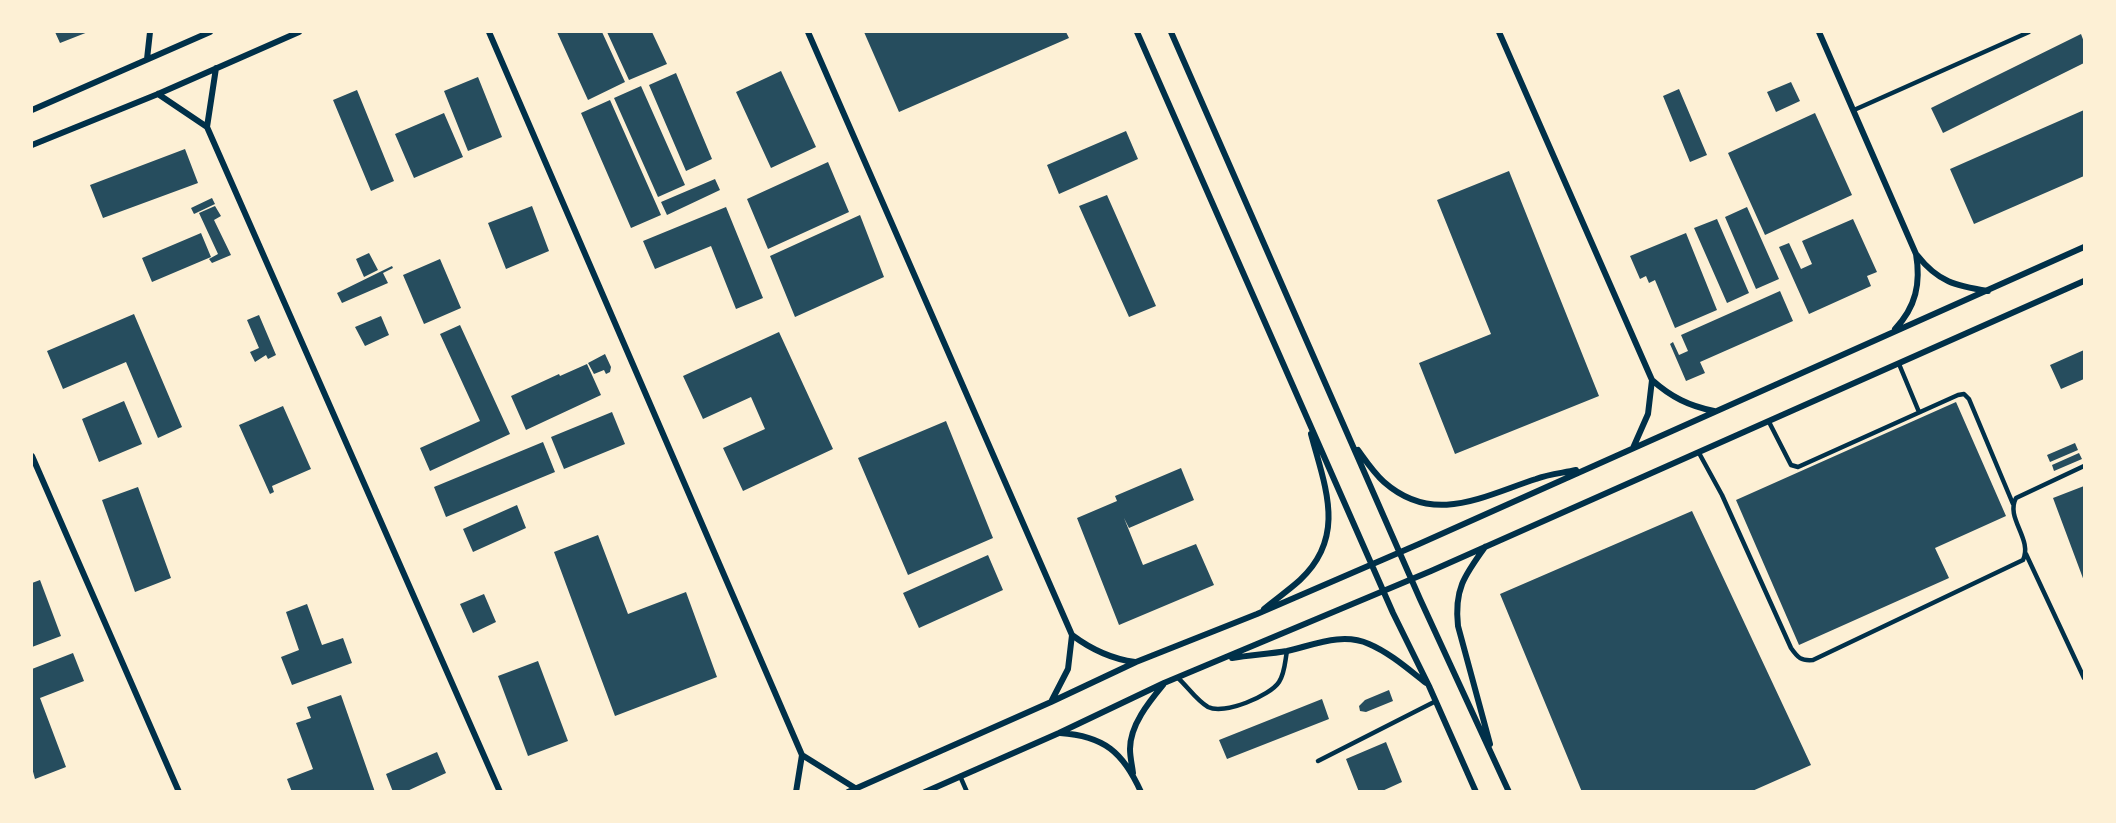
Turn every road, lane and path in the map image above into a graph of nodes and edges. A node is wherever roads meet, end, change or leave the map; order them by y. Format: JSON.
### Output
{"nodes":[{"id":1,"x":150,"y":32,"type":"edge"},
{"id":2,"x":209,"y":32,"type":"edge"},
{"id":3,"x":298,"y":32,"type":"edge"},
{"id":4,"x":489,"y":32,"type":"edge"},
{"id":5,"x":808,"y":32,"type":"edge"},
{"id":6,"x":1137,"y":32,"type":"edge"},
{"id":7,"x":1172,"y":32,"type":"edge"},
{"id":8,"x":1499,"y":32,"type":"edge"},
{"id":9,"x":1819,"y":32,"type":"edge"},
{"id":10,"x":2029,"y":32,"type":"edge"},
{"id":11,"x":147,"y":60,"type":"junction"},
{"id":12,"x":216,"y":68,"type":"junction"},
{"id":13,"x":158,"y":93,"type":"junction"},
{"id":14,"x":32,"y":110,"type":"edge"},
{"id":15,"x":1854,"y":110,"type":"junction"},
{"id":16,"x":207,"y":127,"type":"junction"},
{"id":17,"x":32,"y":145,"type":"edge"},
{"id":18,"x":2085,"y":247,"type":"edge"},
{"id":19,"x":1916,"y":254,"type":"junction"},
{"id":20,"x":2085,"y":281,"type":"edge"},
{"id":21,"x":1989,"y":291,"type":"junction"},
{"id":22,"x":1893,"y":331,"type":"junction"},
{"id":23,"x":1899,"y":364,"type":"junction"},
{"id":24,"x":1652,"y":380,"type":"junction"},
{"id":25,"x":1714,"y":411,"type":"junction"},
{"id":26,"x":1918,"y":412,"type":"junction"},
{"id":27,"x":1306,"y":416,"type":"junction"},
{"id":28,"x":1769,"y":422,"type":"junction"},
{"id":29,"x":1352,"y":442,"type":"junction"},
{"id":30,"x":1633,"y":448,"type":"junction"},
{"id":31,"x":1699,"y":453,"type":"junction"},
{"id":32,"x":32,"y":456,"type":"edge"},
{"id":33,"x":2085,"y":466,"type":"edge"},
{"id":34,"x":1588,"y":468,"type":"junction"},
{"id":35,"x":2013,"y":504,"type":"junction"},
{"id":36,"x":1486,"y":546,"type":"junction"},
{"id":37,"x":1400,"y":552,"type":"junction"},
{"id":38,"x":2026,"y":554,"type":"junction"},
{"id":39,"x":1373,"y":564,"type":"junction"},
{"id":40,"x":1411,"y":579,"type":"junction"},
{"id":41,"x":1384,"y":590,"type":"junction"},
{"id":42,"x":1257,"y":614,"type":"junction"},
{"id":43,"x":1072,"y":636,"type":"junction"},
{"id":44,"x":1287,"y":651,"type":"junction"},
{"id":45,"x":1226,"y":658,"type":"junction"},
{"id":46,"x":1136,"y":662,"type":"junction"},
{"id":47,"x":1178,"y":678,"type":"junction"},
{"id":48,"x":2085,"y":678,"type":"edge"},
{"id":49,"x":1164,"y":683,"type":"junction"},
{"id":50,"x":1429,"y":686,"type":"junction"},
{"id":51,"x":1436,"y":701,"type":"junction"},
{"id":52,"x":1051,"y":702,"type":"junction"},
{"id":53,"x":1059,"y":733,"type":"junction"},
{"id":54,"x":802,"y":755,"type":"junction"},
{"id":55,"x":1493,"y":756,"type":"junction"},
{"id":56,"x":1318,"y":760,"type":"dead end"},
{"id":57,"x":1133,"y":774,"type":"junction"},
{"id":58,"x":960,"y":776,"type":"junction"},
{"id":59,"x":855,"y":788,"type":"junction"},
{"id":60,"x":179,"y":792,"type":"edge"},
{"id":61,"x":500,"y":792,"type":"edge"},
{"id":62,"x":796,"y":792,"type":"edge"},
{"id":63,"x":848,"y":792,"type":"edge"},
{"id":64,"x":925,"y":792,"type":"edge"},
{"id":65,"x":967,"y":792,"type":"edge"},
{"id":66,"x":1141,"y":792,"type":"edge"},
{"id":67,"x":1476,"y":792,"type":"edge"},
{"id":68,"x":1509,"y":792,"type":"edge"}],
"edges":[{"from":1,"to":11,"type":"street"},
{"from":2,"to":11,"type":"street"},
{"from":3,"to":12,"type":"street"},
{"from":4,"to":54,"type":"street"},
{"from":5,"to":43,"type":"street"},
{"from":6,"to":27,"type":"street"},
{"from":7,"to":29,"type":"street"},
{"from":8,"to":24,"type":"street"},
{"from":9,"to":15,"type":"street"},
{"from":10,"to":15,"type":"lane"},
{"from":11,"to":14,"type":"street"},
{"from":12,"to":13,"type":"street"},
{"from":12,"to":16,"type":"street"},
{"from":13,"to":16,"type":"street"},
{"from":13,"to":17,"type":"street"},
{"from":15,"to":19,"type":"street"},
{"from":16,"to":61,"type":"street"},
{"from":18,"to":21,"type":"street"},
{"from":19,"to":21,"type":"street"},
{"from":19,"to":22,"type":"street"},
{"from":20,"to":23,"type":"street"},
{"from":21,"to":22,"type":"street"},
{"from":22,"to":25,"type":"street"},
{"from":23,"to":26,"type":"lane"},
{"from":23,"to":28,"type":"street"},
{"from":24,"to":25,"type":"street"},
{"from":24,"to":30,"type":"street"},
{"from":25,"to":30,"type":"street"},
{"from":26,"to":28,"type":"lane"},
{"from":26,"to":35,"type":"lane"},
{"from":27,"to":39,"type":"street"},
{"from":27,"to":42,"type":"street"},
{"from":28,"to":31,"type":"street"},
{"from":29,"to":34,"type":"street"},
{"from":29,"to":37,"type":"street"},
{"from":30,"to":34,"type":"street"},
{"from":31,"to":36,"type":"street"},
{"from":31,"to":38,"type":"lane"},
{"from":32,"to":60,"type":"street"},
{"from":33,"to":35,"type":"lane"},
{"from":34,"to":37,"type":"street"},
{"from":35,"to":38,"type":"lane"},
{"from":36,"to":40,"type":"street"},
{"from":36,"to":55,"type":"street"},
{"from":37,"to":39,"type":"street"},
{"from":37,"to":40,"type":"street"},
{"from":38,"to":48,"type":"lane"},
{"from":39,"to":41,"type":"street"},
{"from":39,"to":42,"type":"street"},
{"from":40,"to":41,"type":"street"},
{"from":40,"to":55,"type":"street"},
{"from":41,"to":45,"type":"street"},
{"from":41,"to":50,"type":"street"},
{"from":42,"to":46,"type":"street"},
{"from":43,"to":46,"type":"street"},
{"from":43,"to":52,"type":"street"},
{"from":44,"to":45,"type":"street"},
{"from":44,"to":47,"type":"lane"},
{"from":44,"to":50,"type":"street"},
{"from":45,"to":47,"type":"street"},
{"from":46,"to":52,"type":"street"},
{"from":47,"to":49,"type":"street"},
{"from":49,"to":53,"type":"street"},
{"from":49,"to":57,"type":"street"},
{"from":50,"to":51,"type":"street"},
{"from":51,"to":56,"type":"lane"},
{"from":51,"to":67,"type":"street"},
{"from":52,"to":59,"type":"street"},
{"from":53,"to":57,"type":"street"},
{"from":53,"to":58,"type":"street"},
{"from":54,"to":59,"type":"street"},
{"from":54,"to":62,"type":"street"},
{"from":55,"to":68,"type":"street"},
{"from":57,"to":66,"type":"street"},
{"from":58,"to":64,"type":"street"},
{"from":58,"to":65,"type":"lane"},
{"from":59,"to":63,"type":"street"}]}
